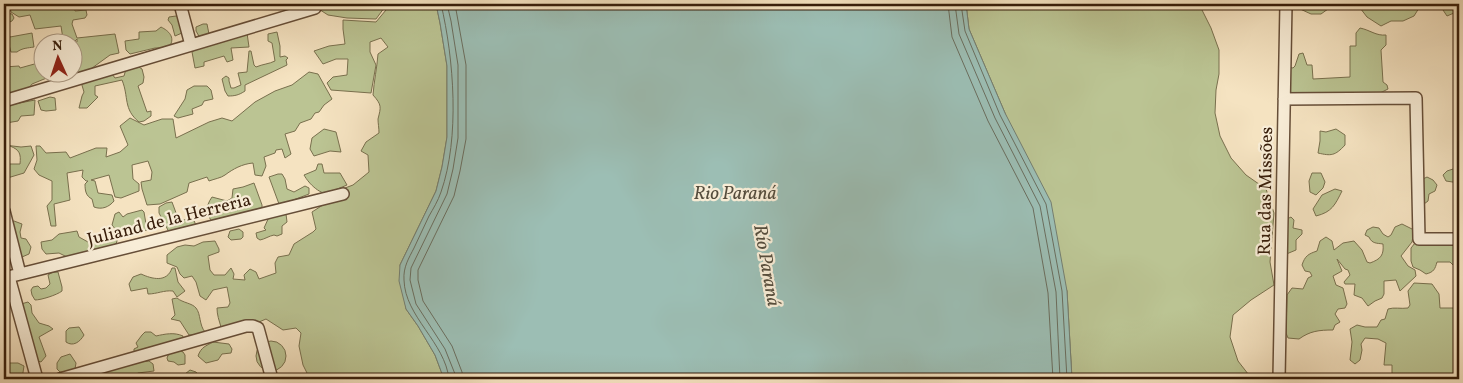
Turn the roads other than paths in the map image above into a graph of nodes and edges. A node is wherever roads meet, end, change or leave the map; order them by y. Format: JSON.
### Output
{"nodes":[{"id":1,"x":180,"y":4,"type":"edge"},
{"id":2,"x":1286,"y":4,"type":"edge"},
{"id":3,"x":315,"y":8,"type":"dead end"},
{"id":4,"x":191,"y":45,"type":"junction"},
{"id":5,"x":1284,"y":100,"type":"junction"},
{"id":6,"x":4,"y":101,"type":"edge"},
{"id":7,"x":343,"y":194,"type":"dead end"},
{"id":8,"x":4,"y":211,"type":"edge"},
{"id":9,"x":1459,"y":239,"type":"edge"},
{"id":10,"x":11,"y":276,"type":"edge"},
{"id":11,"x":37,"y":379,"type":"edge"},
{"id":12,"x":60,"y":379,"type":"edge"},
{"id":13,"x":272,"y":379,"type":"edge"},
{"id":14,"x":1279,"y":379,"type":"edge"}],
"edges":[{"from":1,"to":4,"type":"street"},
{"from":2,"to":5,"type":"street","name":"Rua das Missões"},
{"from":3,"to":4,"type":"street"},
{"from":4,"to":6,"type":"street"},
{"from":5,"to":9,"type":"street"},
{"from":5,"to":14,"type":"street","name":"Rua das Missões"},
{"from":7,"to":10,"type":"street","name":"Juliand de la Herreria"},
{"from":8,"to":10,"type":"street"},
{"from":10,"to":11,"type":"street"},
{"from":12,"to":13,"type":"street"}]}
